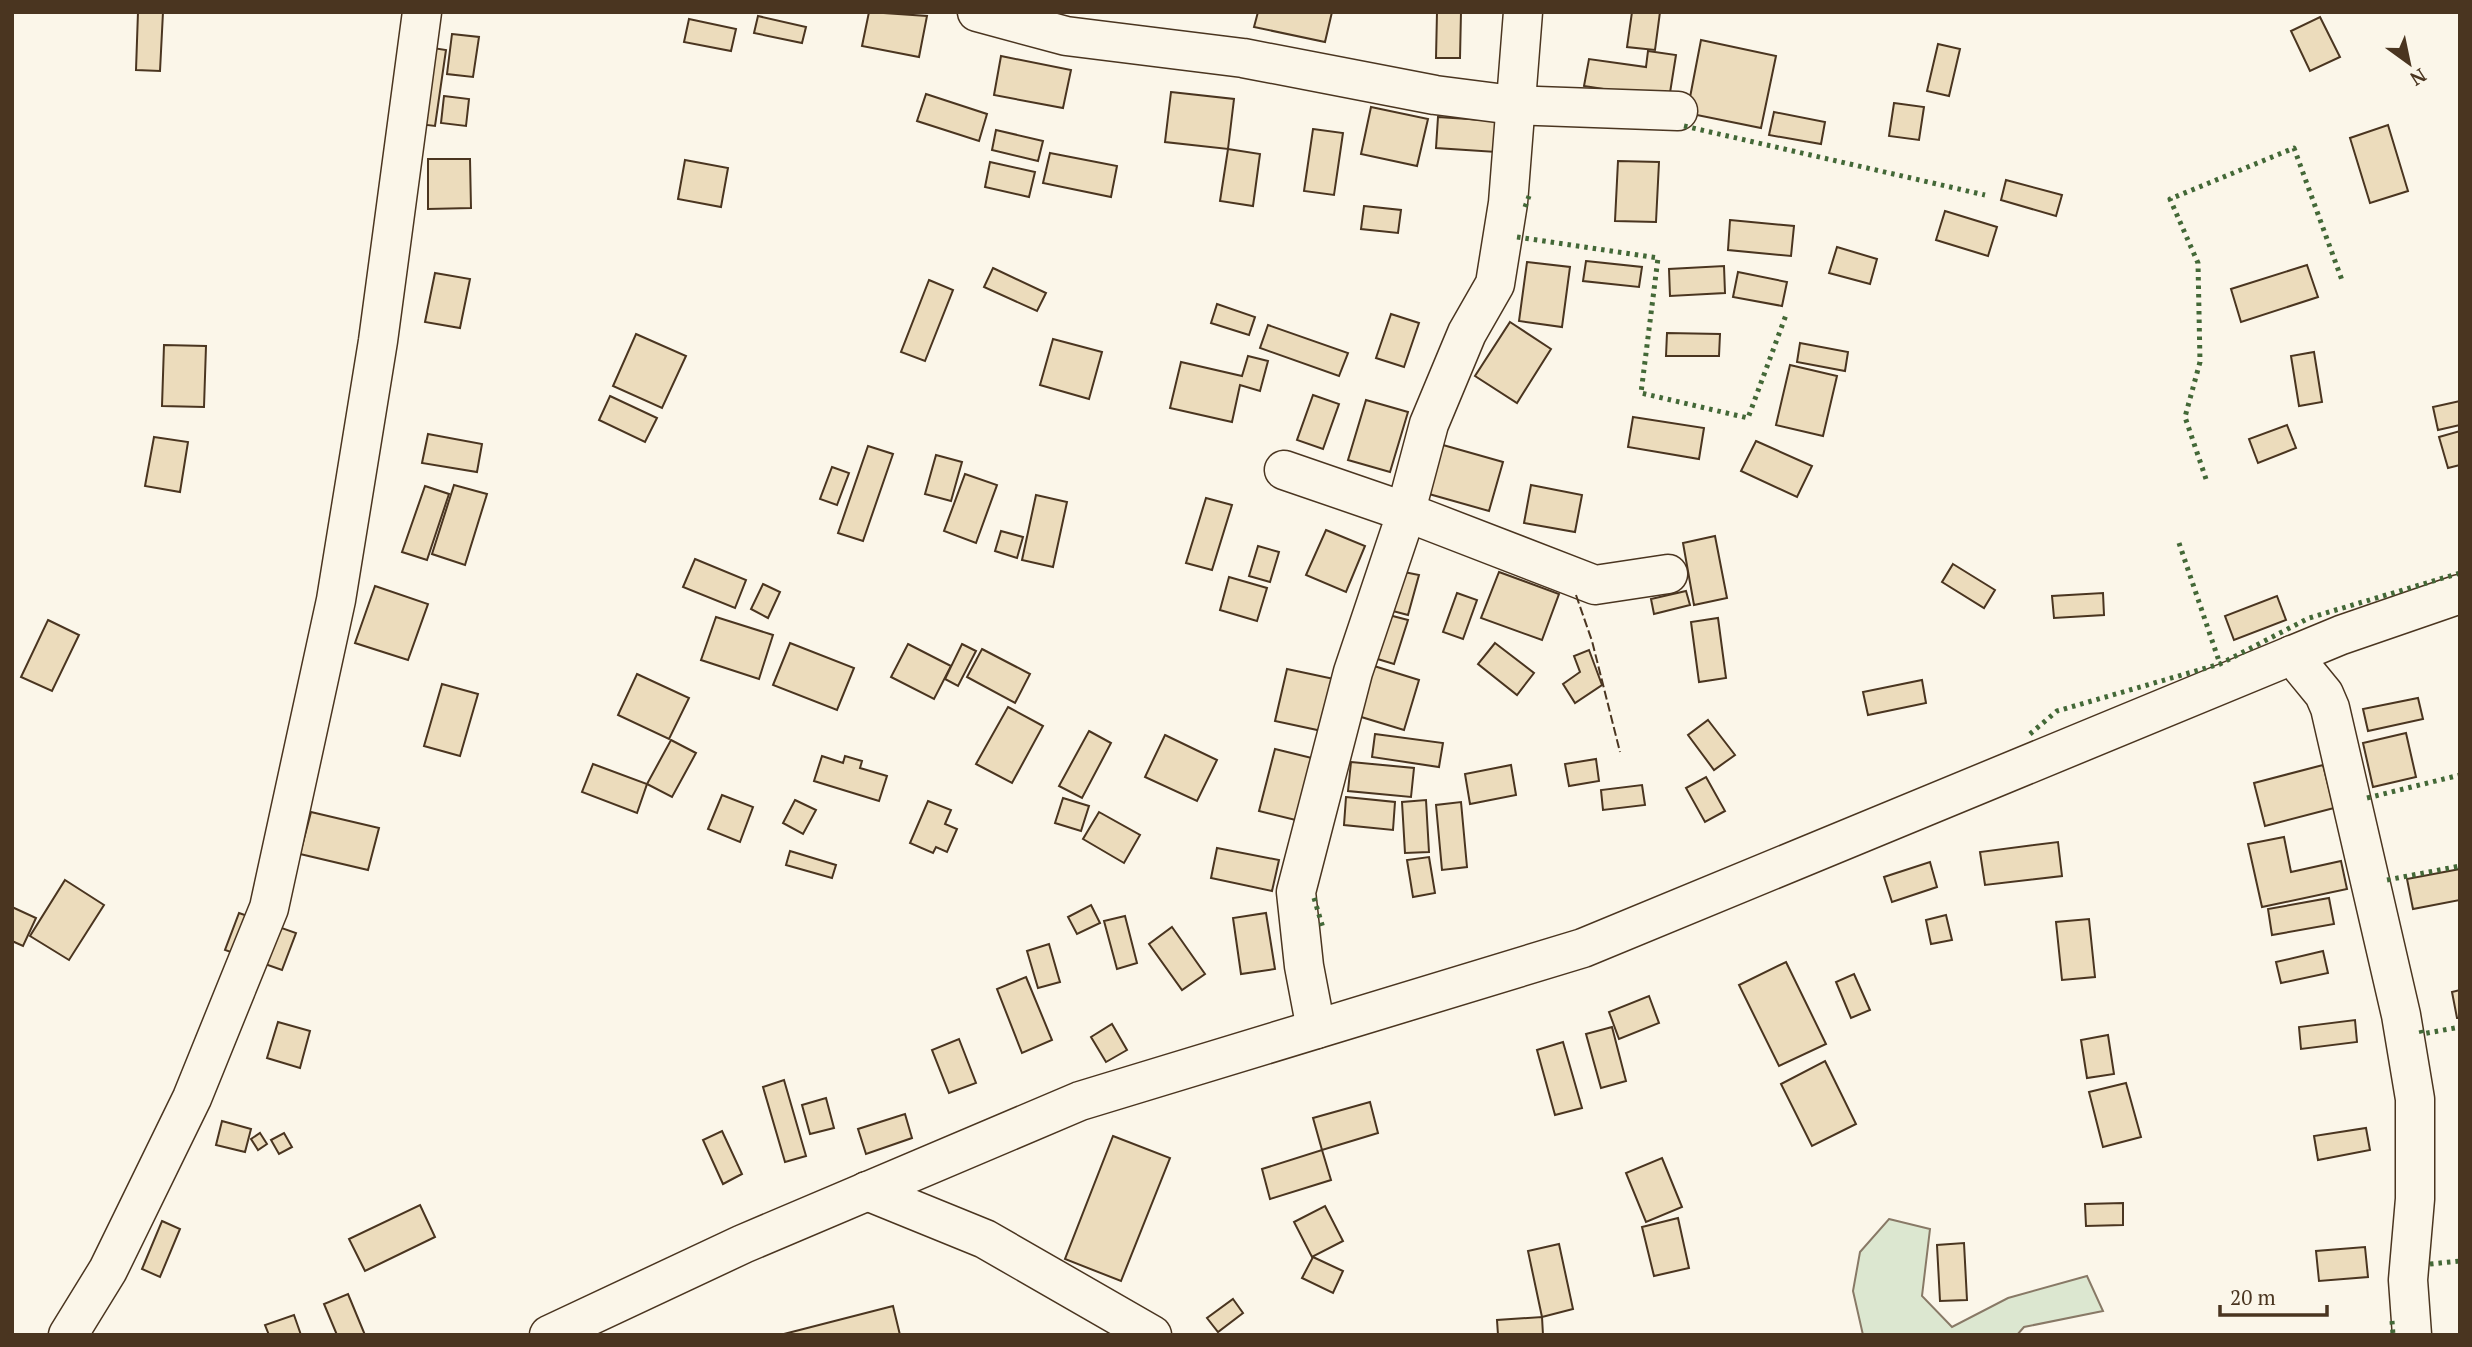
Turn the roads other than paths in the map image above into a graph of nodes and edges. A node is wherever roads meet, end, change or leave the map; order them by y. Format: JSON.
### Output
{"nodes":[{"id":1,"x":422,"y":12,"type":"edge"},
{"id":2,"x":977,"y":12,"type":"edge"},
{"id":3,"x":1523,"y":12,"type":"edge"},
{"id":4,"x":1513,"y":105,"type":"junction"},
{"id":5,"x":1678,"y":111,"type":"dead end"},
{"id":6,"x":1284,"y":470,"type":"dead end"},
{"id":7,"x":1406,"y":512,"type":"junction"},
{"id":8,"x":1668,"y":574,"type":"dead end"},
{"id":9,"x":2460,"y":594,"type":"edge"},
{"id":10,"x":2292,"y":655,"type":"junction"},
{"id":11,"x":1316,"y":1029,"type":"junction"},
{"id":12,"x":867,"y":1191,"type":"junction"},
{"id":13,"x":68,"y":1335,"type":"edge"},
{"id":14,"x":548,"y":1335,"type":"edge"},
{"id":15,"x":1152,"y":1335,"type":"edge"},
{"id":16,"x":2412,"y":1335,"type":"edge"}],
"edges":[{"from":1,"to":13,"type":"street"},
{"from":2,"to":4,"type":"street"},
{"from":3,"to":4,"type":"street"},
{"from":4,"to":5,"type":"street"},
{"from":4,"to":7,"type":"street"},
{"from":6,"to":7,"type":"street"},
{"from":7,"to":8,"type":"street"},
{"from":7,"to":11,"type":"street"},
{"from":9,"to":10,"type":"street"},
{"from":10,"to":11,"type":"street"},
{"from":10,"to":16,"type":"street"},
{"from":11,"to":12,"type":"street"},
{"from":12,"to":14,"type":"street"},
{"from":12,"to":15,"type":"street"}]}
